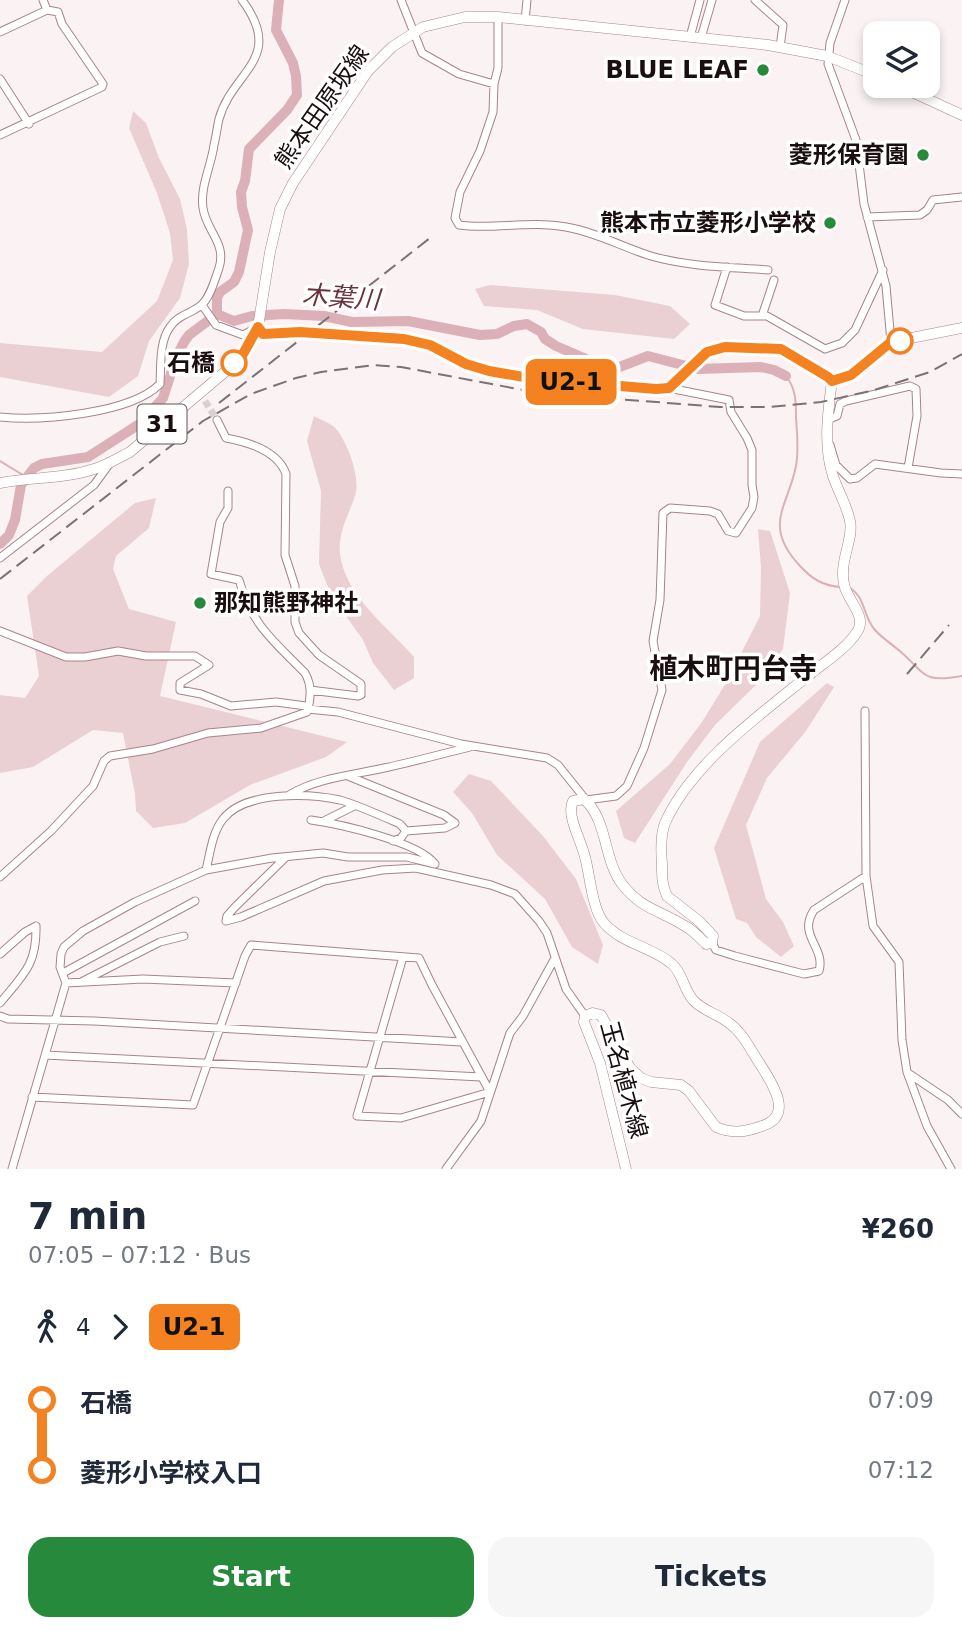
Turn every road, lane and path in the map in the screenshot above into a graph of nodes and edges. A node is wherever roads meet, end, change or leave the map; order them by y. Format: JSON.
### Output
{"nodes":[{"id":1,"x":43,"y":0,"type":"edge"},
{"id":2,"x":242,"y":0,"type":"edge"},
{"id":3,"x":401,"y":0,"type":"edge"},
{"id":4,"x":527,"y":0,"type":"edge"},
{"id":5,"x":700,"y":0,"type":"edge"},
{"id":6,"x":712,"y":0,"type":"edge"},
{"id":7,"x":755,"y":0,"type":"edge"},
{"id":8,"x":845,"y":0,"type":"edge"},
{"id":9,"x":47,"y":10,"type":"junction"},
{"id":10,"x":498,"y":17,"type":"junction"},
{"id":11,"x":525,"y":21,"type":"junction"},
{"id":12,"x":415,"y":30,"type":"junction"},
{"id":13,"x":0,"y":32,"type":"edge"},
{"id":14,"x":696,"y":38,"type":"junction"},
{"id":15,"x":780,"y":47,"type":"junction"},
{"id":16,"x":827,"y":56,"type":"junction"},
{"id":17,"x":863,"y":70,"type":"edge"},
{"id":18,"x":0,"y":79,"type":"edge"},
{"id":19,"x":494,"y":84,"type":"junction"},
{"id":20,"x":925,"y":98,"type":"edge"},
{"id":21,"x":962,"y":115,"type":"edge"},
{"id":22,"x":29,"y":124,"type":"junction"},
{"id":23,"x":0,"y":135,"type":"edge"},
{"id":24,"x":962,"y":197,"type":"edge"},
{"id":25,"x":867,"y":217,"type":"junction"},
{"id":26,"x":727,"y":267,"type":"junction"},
{"id":27,"x":768,"y":270,"type":"dead end"},
{"id":28,"x":883,"y":270,"type":"junction"},
{"id":29,"x":774,"y":280,"type":"dead end"},
{"id":30,"x":202,"y":305,"type":"junction"},
{"id":31,"x":762,"y":316,"type":"junction"},
{"id":32,"x":258,"y":324,"type":"junction"},
{"id":33,"x":962,"y":328,"type":"edge"},
{"id":34,"x":891,"y":342,"type":"junction"},
{"id":35,"x":832,"y":381,"type":"junction"},
{"id":36,"x":669,"y":388,"type":"junction"},
{"id":37,"x":0,"y":417,"type":"edge"},
{"id":38,"x":829,"y":419,"type":"junction"},
{"id":39,"x":217,"y":420,"type":"tunnel mouth"},
{"id":40,"x":828,"y":438,"type":"junction"},
{"id":41,"x":111,"y":462,"type":"junction"},
{"id":42,"x":908,"y":468,"type":"junction"},
{"id":43,"x":962,"y":474,"type":"edge"},
{"id":44,"x":5,"y":482,"type":"edge"},
{"id":45,"x":228,"y":491,"type":"dead end"},
{"id":46,"x":0,"y":558,"type":"edge"},
{"id":47,"x":0,"y":631,"type":"edge"},
{"id":48,"x":310,"y":690,"type":"junction"},
{"id":49,"x":307,"y":709,"type":"junction"},
{"id":50,"x":865,"y":710,"type":"dead end"},
{"id":51,"x":473,"y":746,"type":"junction"},
{"id":52,"x":347,"y":776,"type":"junction"},
{"id":53,"x":289,"y":796,"type":"junction"},
{"id":54,"x":586,"y":800,"type":"junction"},
{"id":55,"x":354,"y":806,"type":"junction"},
{"id":56,"x":311,"y":820,"type":"dead end"},
{"id":57,"x":323,"y":821,"type":"junction"},
{"id":58,"x":406,"y":831,"type":"junction"},
{"id":59,"x":393,"y":841,"type":"junction"},
{"id":60,"x":286,"y":856,"type":"junction"},
{"id":61,"x":437,"y":868,"type":"junction"},
{"id":62,"x":206,"y":870,"type":"junction"},
{"id":63,"x":866,"y":876,"type":"junction"},
{"id":64,"x":0,"y":877,"type":"edge"},
{"id":65,"x":195,"y":901,"type":"dead end"},
{"id":66,"x":184,"y":936,"type":"dead end"},
{"id":67,"x":712,"y":943,"type":"junction"},
{"id":68,"x":0,"y":954,"type":"edge"},
{"id":69,"x":403,"y":957,"type":"junction"},
{"id":70,"x":555,"y":958,"type":"junction"},
{"id":71,"x":62,"y":973,"type":"junction"},
{"id":72,"x":79,"y":982,"type":"junction"},
{"id":73,"x":66,"y":983,"type":"junction"},
{"id":74,"x":236,"y":983,"type":"junction"},
{"id":75,"x":0,"y":1003,"type":"edge"},
{"id":76,"x":0,"y":1016,"type":"edge"},
{"id":77,"x":585,"y":1016,"type":"junction"},
{"id":78,"x":55,"y":1020,"type":"junction"},
{"id":79,"x":221,"y":1028,"type":"junction"},
{"id":80,"x":379,"y":1038,"type":"junction"},
{"id":81,"x":462,"y":1042,"type":"junction"},
{"id":82,"x":45,"y":1055,"type":"junction"},
{"id":83,"x":208,"y":1063,"type":"junction"},
{"id":84,"x":369,"y":1072,"type":"junction"},
{"id":85,"x":907,"y":1072,"type":"junction"},
{"id":86,"x":481,"y":1077,"type":"junction"},
{"id":87,"x":490,"y":1092,"type":"junction"},
{"id":88,"x":32,"y":1097,"type":"junction"},
{"id":89,"x":962,"y":1114,"type":"edge"},
{"id":90,"x":12,"y":1169,"type":"edge"},
{"id":91,"x":446,"y":1169,"type":"edge"},
{"id":92,"x":626,"y":1169,"type":"edge"},
{"id":93,"x":951,"y":1169,"type":"edge"}],
"edges":[{"from":1,"to":9,"type":"street"},
{"from":2,"to":30,"type":"street"},
{"from":3,"to":12,"type":"street"},
{"from":4,"to":11,"type":"street"},
{"from":5,"to":14,"type":"street"},
{"from":6,"to":14,"type":"street"},
{"from":7,"to":15,"type":"street"},
{"from":8,"to":16,"type":"street"},
{"from":9,"to":13,"type":"street"},
{"from":9,"to":22,"type":"street"},
{"from":10,"to":11,"type":"main road","name":"熊本田原坂線","number":"31"},
{"from":10,"to":12,"type":"main road","name":"熊本田原坂線","number":"31"},
{"from":10,"to":19,"type":"street"},
{"from":11,"to":14,"type":"main road","name":"熊本田原坂線","number":"31"},
{"from":12,"to":19,"type":"street"},
{"from":12,"to":32,"type":"main road","name":"熊本田原坂線","number":"31"},
{"from":14,"to":15,"type":"main road","name":"熊本田原坂線","number":"31"},
{"from":15,"to":16,"type":"main road","name":"熊本田原坂線","number":"31"},
{"from":16,"to":17,"type":"main road","name":"熊本田原坂線","number":"31"},
{"from":16,"to":25,"type":"street"},
{"from":18,"to":22,"type":"street"},
{"from":19,"to":26,"type":"street"},
{"from":20,"to":21,"type":"main road"},
{"from":22,"to":23,"type":"street"},
{"from":24,"to":25,"type":"street"},
{"from":25,"to":28,"type":"street"},
{"from":26,"to":27,"type":"street"},
{"from":26,"to":31,"type":"street"},
{"from":28,"to":31,"type":"street"},
{"from":28,"to":34,"type":"street"},
{"from":29,"to":31,"type":"street"},
{"from":30,"to":32,"type":"street"},
{"from":30,"to":37,"type":"street"},
{"from":32,"to":36,"type":"street"},
{"from":32,"to":41,"type":"main road","name":"熊本田原坂線","number":"31"},
{"from":33,"to":34,"type":"main road"},
{"from":34,"to":35,"type":"main road"},
{"from":35,"to":36,"type":"street"},
{"from":35,"to":38,"type":"main road"},
{"from":36,"to":54,"type":"street"},
{"from":38,"to":40,"type":"main road"},
{"from":38,"to":42,"type":"street"},
{"from":39,"to":48,"type":"street"},
{"from":40,"to":42,"type":"street"},
{"from":40,"to":67,"type":"main road"},
{"from":41,"to":44,"type":"main road","name":"熊本田原坂線","number":"31"},
{"from":41,"to":46,"type":"street"},
{"from":42,"to":43,"type":"street"},
{"from":45,"to":48,"type":"street"},
{"from":47,"to":49,"type":"street"},
{"from":48,"to":49,"type":"street"},
{"from":49,"to":51,"type":"street"},
{"from":49,"to":64,"type":"street"},
{"from":50,"to":63,"type":"street"},
{"from":51,"to":52,"type":"street"},
{"from":51,"to":54,"type":"street"},
{"from":52,"to":53,"type":"street"},
{"from":52,"to":58,"type":"street"},
{"from":53,"to":55,"type":"street"},
{"from":53,"to":62,"type":"street"},
{"from":54,"to":67,"type":"main road"},
{"from":54,"to":77,"type":"main road","name":"玉名植木線"},
{"from":55,"to":57,"type":"street"},
{"from":55,"to":58,"type":"street"},
{"from":56,"to":57,"type":"street"},
{"from":57,"to":59,"type":"street"},
{"from":58,"to":59,"type":"street"},
{"from":59,"to":61,"type":"street"},
{"from":60,"to":61,"type":"street"},
{"from":60,"to":61,"type":"street"},
{"from":60,"to":62,"type":"street"},
{"from":61,"to":70,"type":"street"},
{"from":62,"to":71,"type":"street"},
{"from":63,"to":67,"type":"street"},
{"from":63,"to":85,"type":"street"},
{"from":65,"to":71,"type":"street"},
{"from":66,"to":72,"type":"street"},
{"from":68,"to":75,"type":"street"},
{"from":69,"to":74,"type":"street"},
{"from":69,"to":80,"type":"street"},
{"from":69,"to":81,"type":"street"},
{"from":70,"to":77,"type":"street"},
{"from":70,"to":87,"type":"street"},
{"from":71,"to":73,"type":"street"},
{"from":72,"to":73,"type":"street"},
{"from":72,"to":74,"type":"street"},
{"from":73,"to":78,"type":"street"},
{"from":74,"to":79,"type":"street"},
{"from":76,"to":78,"type":"street"},
{"from":77,"to":92,"type":"main road","name":"玉名植木線"},
{"from":78,"to":79,"type":"street"},
{"from":78,"to":82,"type":"street"},
{"from":79,"to":80,"type":"street"},
{"from":79,"to":83,"type":"street"},
{"from":80,"to":81,"type":"street"},
{"from":80,"to":84,"type":"street"},
{"from":81,"to":86,"type":"street"},
{"from":82,"to":83,"type":"street"},
{"from":82,"to":88,"type":"street"},
{"from":83,"to":84,"type":"street"},
{"from":83,"to":88,"type":"street"},
{"from":84,"to":86,"type":"street"},
{"from":84,"to":87,"type":"street"},
{"from":85,"to":89,"type":"street"},
{"from":85,"to":93,"type":"street"},
{"from":86,"to":87,"type":"street"},
{"from":87,"to":91,"type":"street"},
{"from":88,"to":90,"type":"street"}]}
